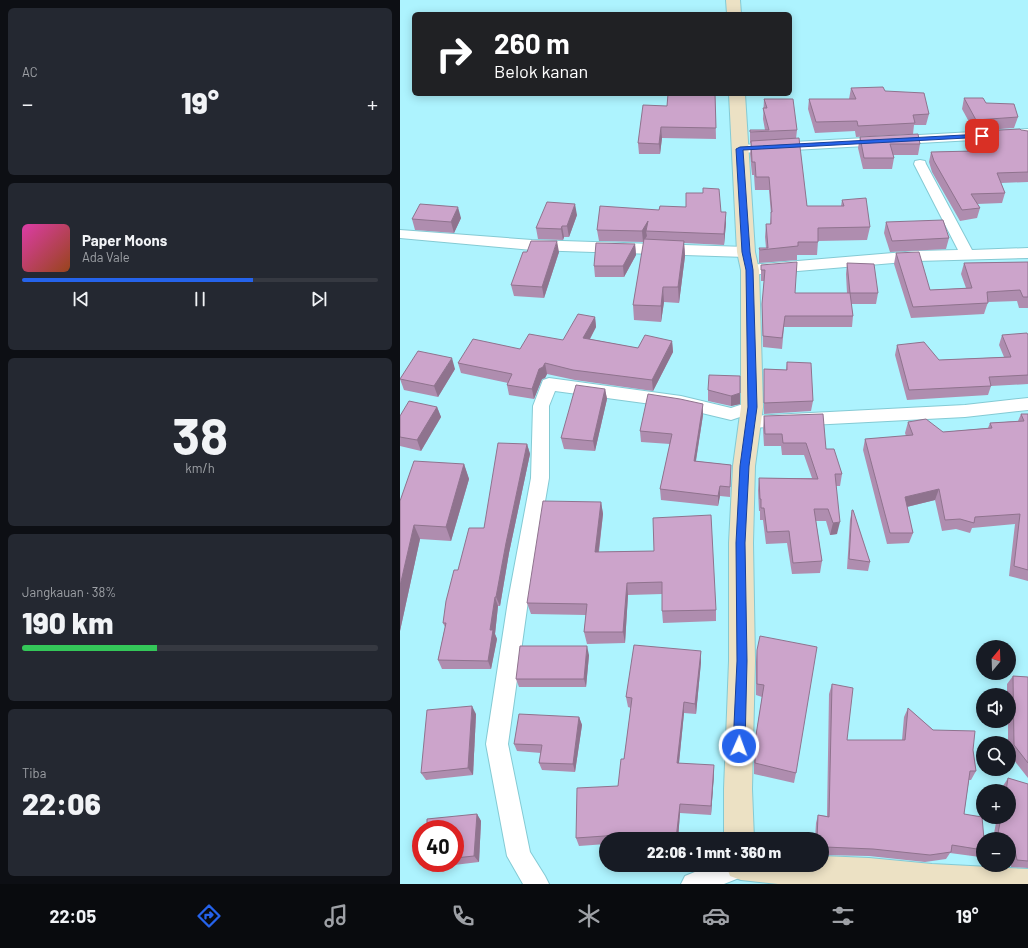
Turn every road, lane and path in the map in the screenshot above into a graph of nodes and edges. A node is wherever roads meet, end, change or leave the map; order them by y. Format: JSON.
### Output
{"nodes":[{"id":1,"x":733,"y":0,"type":"edge"},
{"id":2,"x":734,"y":12,"type":"edge"},
{"id":3,"x":737,"y":96,"type":"edge"},
{"id":4,"x":1028,"y":133,"type":"edge"},
{"id":5,"x":740,"y":149,"type":"junction"},
{"id":6,"x":920,"y":164,"type":"dead end"},
{"id":7,"x":400,"y":234,"type":"edge"},
{"id":8,"x":1028,"y":253,"type":"edge"},
{"id":9,"x":968,"y":254,"type":"junction"},
{"id":10,"x":748,"y":261,"type":"junction"},
{"id":11,"x":1028,"y":404,"type":"edge"},
{"id":12,"x":751,"y":414,"type":"junction"},
{"id":13,"x":739,"y":832,"type":"edge"},
{"id":14,"x":714,"y":872,"type":"edge"},
{"id":15,"x":829,"y":872,"type":"edge"},
{"id":16,"x":537,"y":884,"type":"edge"},
{"id":17,"x":693,"y":884,"type":"edge"},
{"id":18,"x":1028,"y":884,"type":"edge"}],
"edges":[{"from":1,"to":2,"type":"street"},
{"from":3,"to":5,"type":"street"},
{"from":4,"to":5,"type":"street"},
{"from":5,"to":10,"type":"street"},
{"from":6,"to":9,"type":"street"},
{"from":7,"to":10,"type":"street"},
{"from":8,"to":9,"type":"street"},
{"from":9,"to":10,"type":"street"},
{"from":10,"to":12,"type":"street"},
{"from":11,"to":12,"type":"street"},
{"from":12,"to":13,"type":"street"},
{"from":12,"to":16,"type":"street"},
{"from":14,"to":17,"type":"street"},
{"from":15,"to":18,"type":"street"}]}
